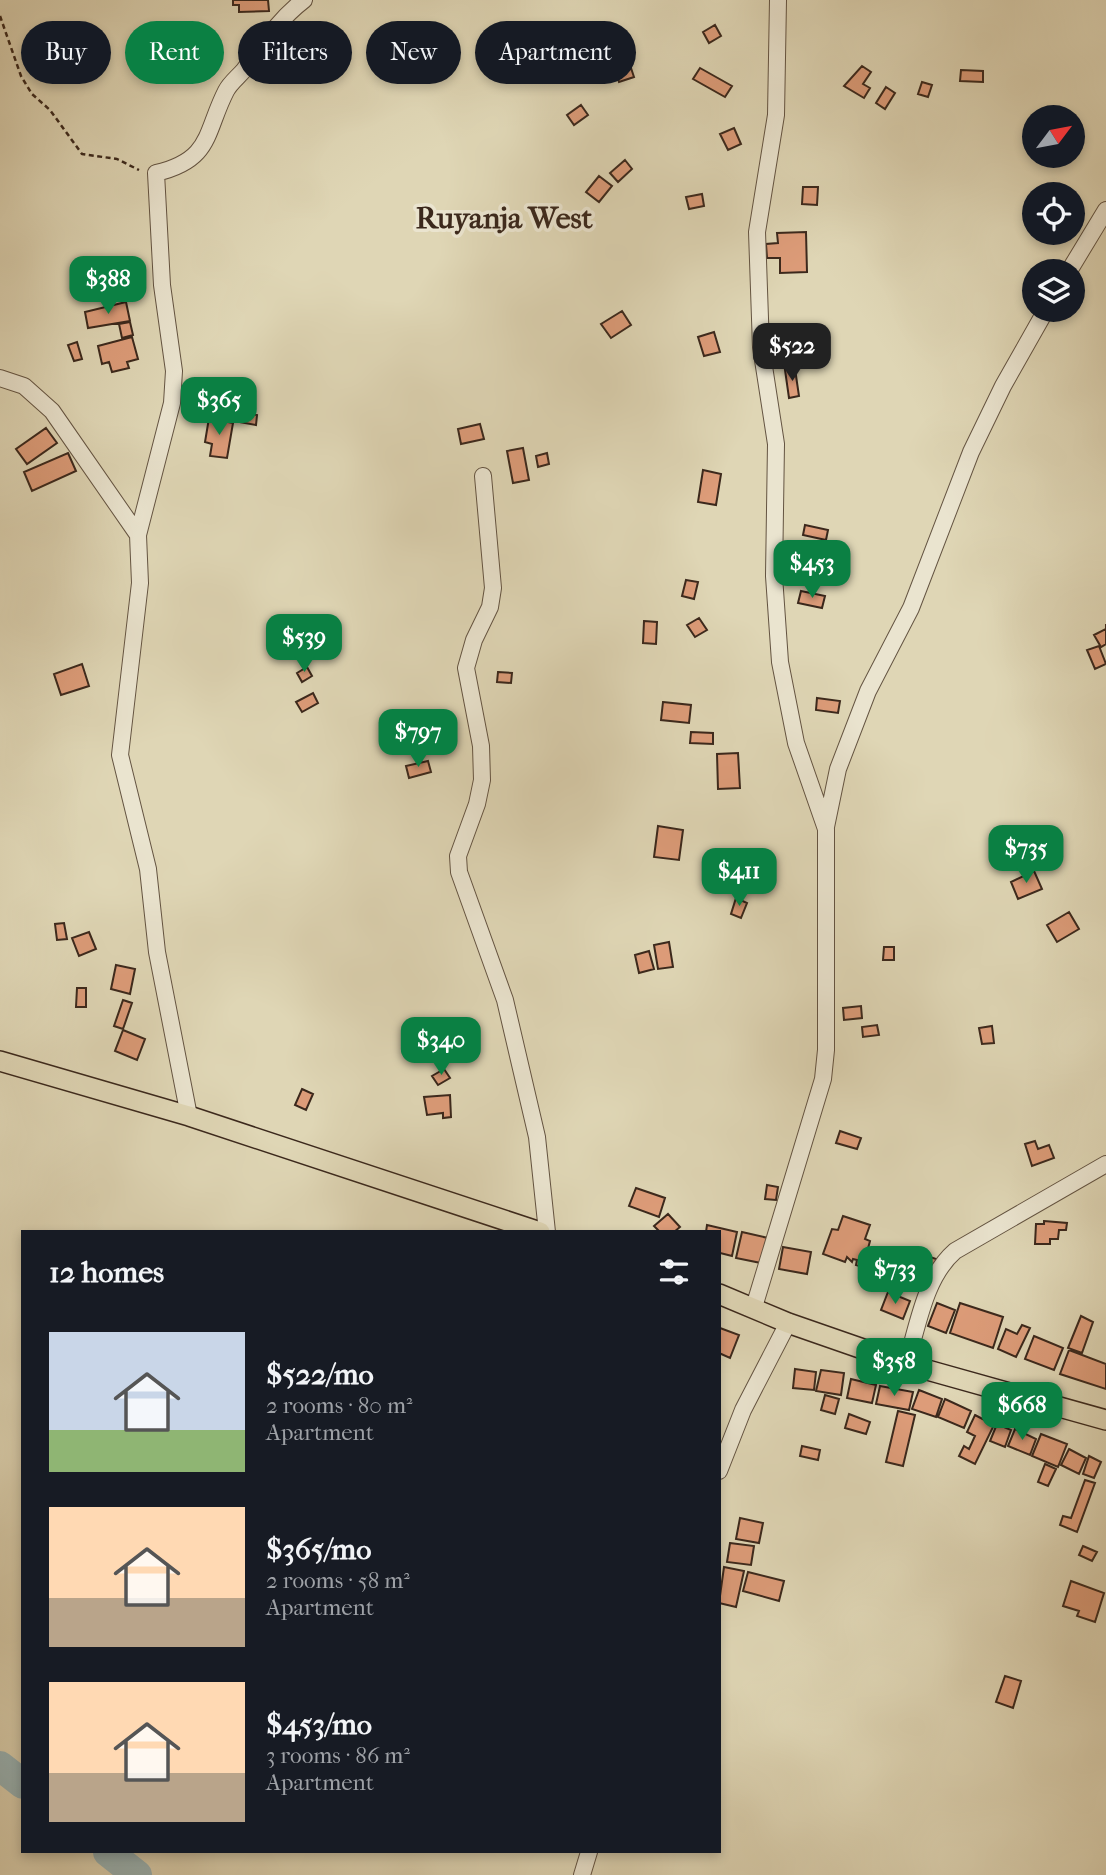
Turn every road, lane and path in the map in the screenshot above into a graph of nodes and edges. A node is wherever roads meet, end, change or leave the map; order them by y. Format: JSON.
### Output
{"nodes":[{"id":1,"x":304,"y":0,"type":"edge"},
{"id":2,"x":778,"y":0,"type":"edge"},
{"id":3,"x":0,"y":16,"type":"edge"},
{"id":4,"x":156,"y":173,"type":"junction"},
{"id":5,"x":1106,"y":210,"type":"edge"},
{"id":6,"x":1076,"y":259,"type":"edge"},
{"id":7,"x":1040,"y":322,"type":"edge"},
{"id":8,"x":0,"y":378,"type":"edge"},
{"id":9,"x":483,"y":476,"type":"dead end"},
{"id":10,"x":138,"y":535,"type":"junction"},
{"id":11,"x":826,"y":829,"type":"junction"},
{"id":12,"x":0,"y":1061,"type":"edge"},
{"id":13,"x":189,"y":1116,"type":"junction"},
{"id":14,"x":1106,"y":1164,"type":"edge"},
{"id":15,"x":534,"y":1230,"type":"edge"},
{"id":16,"x":547,"y":1230,"type":"edge"},
{"id":17,"x":721,"y":1295,"type":"edge"},
{"id":18,"x":754,"y":1307,"type":"junction"},
{"id":19,"x":788,"y":1323,"type":"junction"},
{"id":20,"x":906,"y":1364,"type":"junction"},
{"id":21,"x":1106,"y":1420,"type":"edge"},
{"id":22,"x":721,"y":1466,"type":"edge"},
{"id":23,"x":589,"y":1853,"type":"edge"},
{"id":24,"x":582,"y":1875,"type":"edge"}],
"edges":[{"from":1,"to":4,"type":"street"},
{"from":2,"to":11,"type":"street"},
{"from":3,"to":4,"type":"path"},
{"from":4,"to":10,"type":"street"},
{"from":5,"to":6,"type":"street"},
{"from":7,"to":11,"type":"street"},
{"from":8,"to":10,"type":"street"},
{"from":9,"to":16,"type":"street"},
{"from":10,"to":13,"type":"street"},
{"from":11,"to":18,"type":"street"},
{"from":12,"to":13,"type":"main road"},
{"from":13,"to":15,"type":"main road"},
{"from":14,"to":20,"type":"street"},
{"from":17,"to":18,"type":"main road"},
{"from":18,"to":19,"type":"main road"},
{"from":19,"to":20,"type":"main road"},
{"from":19,"to":22,"type":"street"},
{"from":20,"to":21,"type":"main road"},
{"from":23,"to":24,"type":"street"}]}
